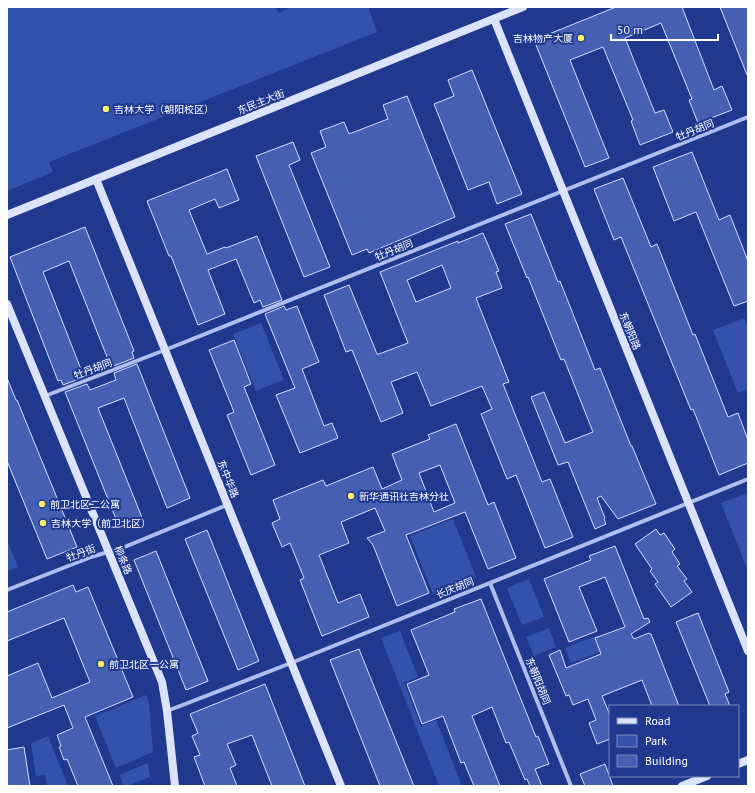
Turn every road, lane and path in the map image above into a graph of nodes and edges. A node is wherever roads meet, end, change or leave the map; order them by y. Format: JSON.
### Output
{"nodes":[{"id":1,"x":523,"y":7,"type":"edge"},
{"id":2,"x":494,"y":19,"type":"junction"},
{"id":3,"x":748,"y":117,"type":"edge"},
{"id":4,"x":96,"y":179,"type":"junction"},
{"id":5,"x":563,"y":191,"type":"junction"},
{"id":6,"x":7,"y":215,"type":"edge"},
{"id":7,"x":7,"y":304,"type":"edge"},
{"id":8,"x":165,"y":350,"type":"junction"},
{"id":9,"x":45,"y":396,"type":"junction"},
{"id":10,"x":748,"y":479,"type":"edge"},
{"id":11,"x":688,"y":503,"type":"junction"},
{"id":12,"x":228,"y":505,"type":"junction"},
{"id":13,"x":109,"y":552,"type":"junction"},
{"id":14,"x":490,"y":583,"type":"junction"},
{"id":15,"x":7,"y":590,"type":"edge"},
{"id":16,"x":748,"y":651,"type":"edge"},
{"id":17,"x":291,"y":663,"type":"junction"},
{"id":18,"x":167,"y":711,"type":"junction"},
{"id":19,"x":704,"y":777,"type":"edge"},
{"id":20,"x":175,"y":786,"type":"edge"},
{"id":21,"x":341,"y":786,"type":"edge"},
{"id":22,"x":571,"y":786,"type":"edge"},
{"id":23,"x":682,"y":786,"type":"edge"}],
"edges":[{"from":1,"to":2,"type":"street","name":"东民主大街"},
{"from":2,"to":4,"type":"street","name":"东民主大街"},
{"from":2,"to":5,"type":"street","name":"东朝阳路"},
{"from":3,"to":5,"type":"street","name":"牡丹胡同"},
{"from":4,"to":6,"type":"street","name":"东民主大街"},
{"from":4,"to":8,"type":"street","name":"东中华路"},
{"from":5,"to":8,"type":"street","name":"牡丹胡同"},
{"from":5,"to":11,"type":"street","name":"东朝阳路"},
{"from":7,"to":9,"type":"street","name":"柳条路"},
{"from":8,"to":9,"type":"street","name":"牡丹胡同"},
{"from":8,"to":12,"type":"street","name":"东中华路"},
{"from":9,"to":13,"type":"street","name":"柳条路"},
{"from":10,"to":11,"type":"street","name":"长庆胡同"},
{"from":11,"to":14,"type":"street","name":"长庆胡同"},
{"from":11,"to":16,"type":"street","name":"东朝阳路"},
{"from":12,"to":13,"type":"street","name":"牡丹街"},
{"from":12,"to":17,"type":"street","name":"东中华路"},
{"from":13,"to":15,"type":"street","name":"牡丹街"},
{"from":13,"to":18,"type":"street","name":"柳条路"},
{"from":14,"to":17,"type":"street","name":"长庆胡同"},
{"from":14,"to":22,"type":"street","name":"东朝阳胡同"},
{"from":17,"to":18,"type":"street","name":"长庆胡同"},
{"from":17,"to":21,"type":"street","name":"东中华路"},
{"from":18,"to":20,"type":"street","name":"柳条路"},
{"from":19,"to":23,"type":"street"}]}
